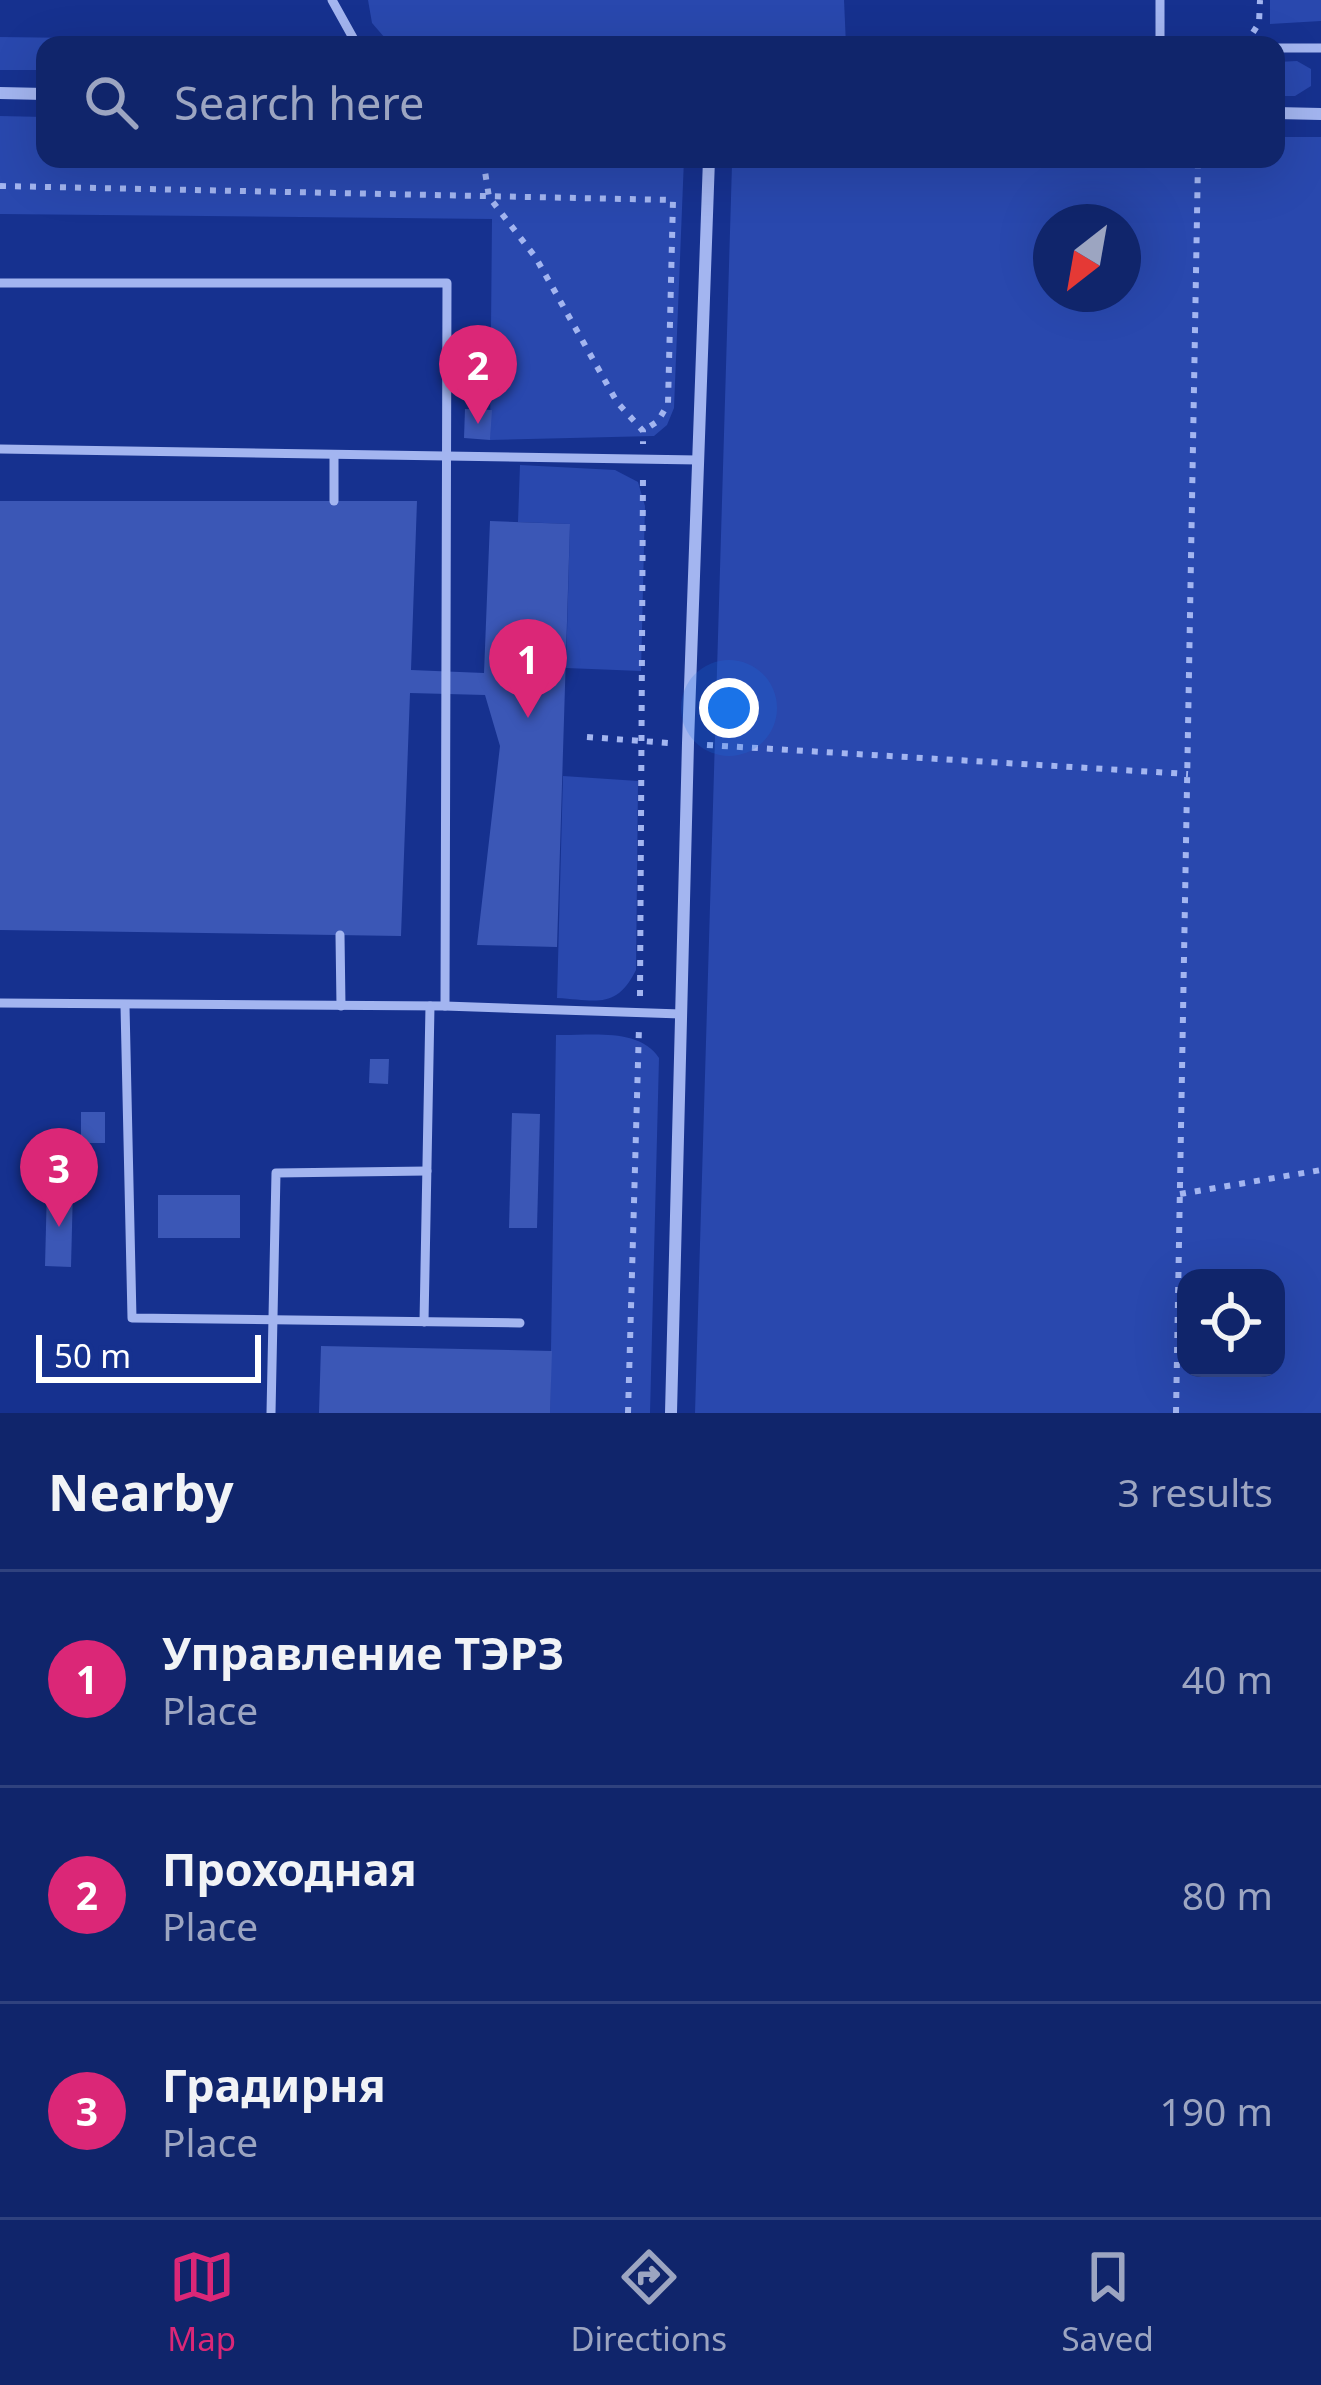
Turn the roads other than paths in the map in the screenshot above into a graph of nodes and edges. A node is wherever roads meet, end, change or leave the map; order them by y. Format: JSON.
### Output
{"nodes":[{"id":1,"x":332,"y":0,"type":"edge"},
{"id":2,"x":1160,"y":0,"type":"edge"},
{"id":3,"x":352,"y":36,"type":"edge"},
{"id":4,"x":1160,"y":36,"type":"edge"},
{"id":5,"x":1285,"y":48,"type":"edge"},
{"id":6,"x":1321,"y":48,"type":"edge"},
{"id":7,"x":0,"y":93,"type":"edge"},
{"id":8,"x":36,"y":94,"type":"edge"},
{"id":9,"x":1285,"y":112,"type":"edge"},
{"id":10,"x":1321,"y":113,"type":"edge"},
{"id":11,"x":709,"y":168,"type":"edge"},
{"id":12,"x":0,"y":283,"type":"edge"},
{"id":13,"x":0,"y":449,"type":"edge"},
{"id":14,"x":334,"y":454,"type":"junction"},
{"id":15,"x":445,"y":456,"type":"junction"},
{"id":16,"x":698,"y":460,"type":"junction"},
{"id":17,"x":334,"y":501,"type":"dead end"},
{"id":18,"x":340,"y":935,"type":"dead end"},
{"id":19,"x":0,"y":1003,"type":"edge"},
{"id":20,"x":125,"y":1006,"type":"junction"},
{"id":21,"x":341,"y":1006,"type":"junction"},
{"id":22,"x":430,"y":1006,"type":"junction"},
{"id":23,"x":445,"y":1006,"type":"junction"},
{"id":24,"x":681,"y":1014,"type":"junction"},
{"id":25,"x":427,"y":1171,"type":"junction"},
{"id":26,"x":273,"y":1320,"type":"junction"},
{"id":27,"x":424,"y":1322,"type":"junction"},
{"id":28,"x":520,"y":1323,"type":"dead end"},
{"id":29,"x":271,"y":1413,"type":"edge"},
{"id":30,"x":671,"y":1413,"type":"edge"}],
"edges":[{"from":1,"to":3,"type":"lane"},
{"from":2,"to":4,"type":"lane"},
{"from":5,"to":6,"type":"lane"},
{"from":7,"to":8,"type":"street"},
{"from":9,"to":10,"type":"street"},
{"from":11,"to":16,"type":"street"},
{"from":12,"to":15,"type":"lane"},
{"from":13,"to":14,"type":"lane"},
{"from":14,"to":15,"type":"lane"},
{"from":14,"to":17,"type":"lane"},
{"from":15,"to":16,"type":"lane"},
{"from":15,"to":23,"type":"lane"},
{"from":16,"to":24,"type":"street"},
{"from":18,"to":21,"type":"lane"},
{"from":19,"to":20,"type":"lane"},
{"from":20,"to":21,"type":"lane"},
{"from":20,"to":26,"type":"lane"},
{"from":21,"to":22,"type":"lane"},
{"from":22,"to":23,"type":"lane"},
{"from":22,"to":25,"type":"lane"},
{"from":23,"to":24,"type":"lane"},
{"from":24,"to":30,"type":"street"},
{"from":25,"to":26,"type":"lane"},
{"from":25,"to":27,"type":"lane"},
{"from":26,"to":27,"type":"lane"},
{"from":26,"to":29,"type":"lane"},
{"from":27,"to":28,"type":"lane"}]}
